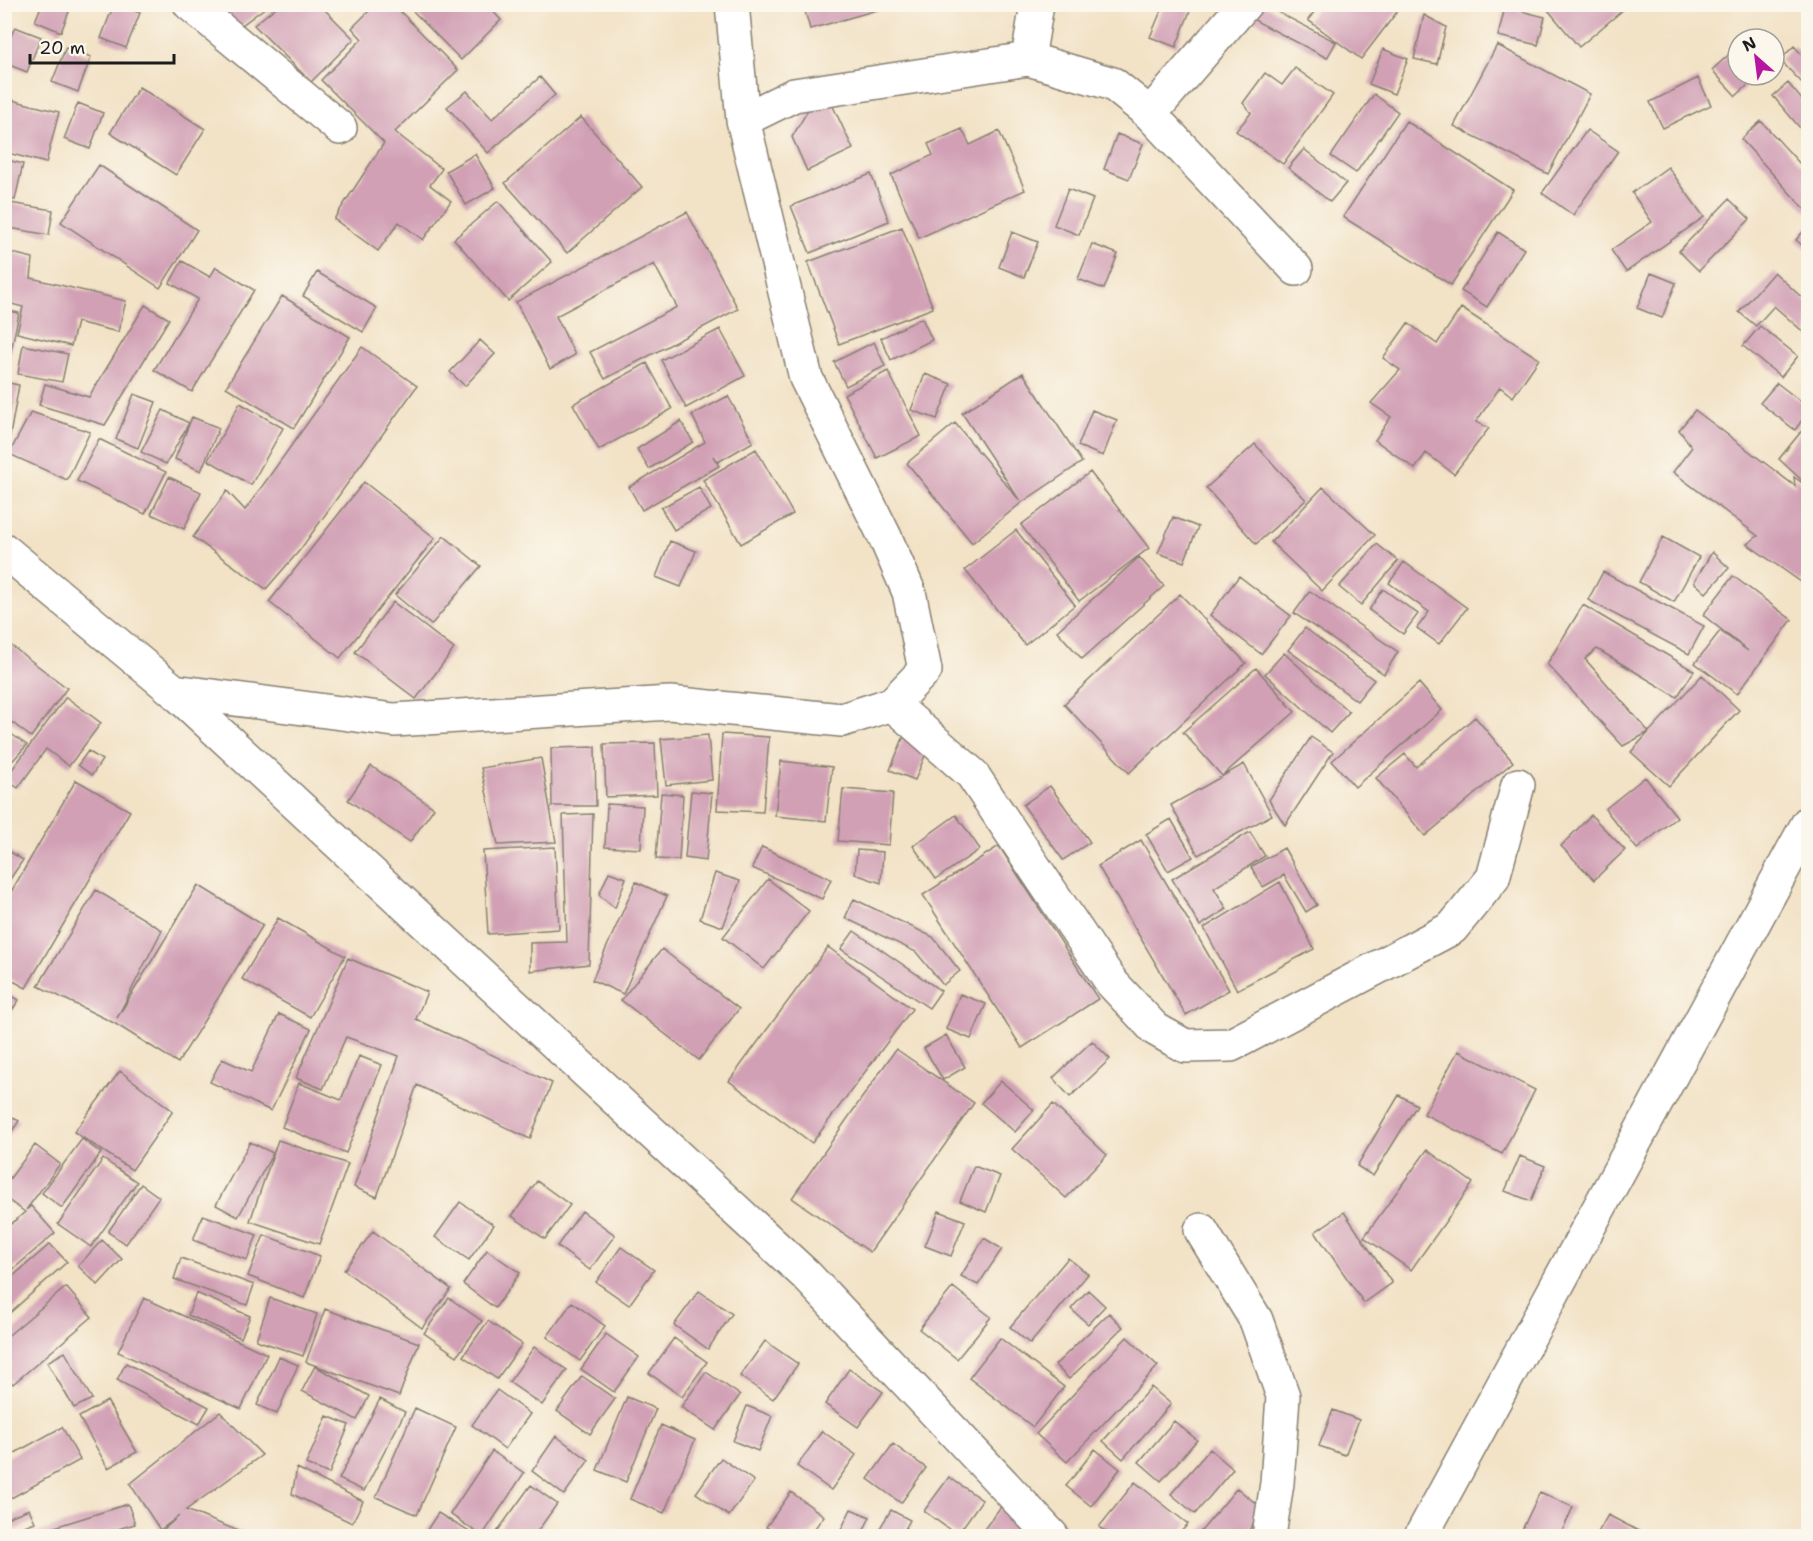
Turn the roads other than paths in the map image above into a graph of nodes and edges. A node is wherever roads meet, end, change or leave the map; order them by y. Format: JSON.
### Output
{"nodes":[{"id":1,"x":190,"y":4,"type":"edge"},
{"id":2,"x":732,"y":4,"type":"edge"},
{"id":3,"x":1037,"y":4,"type":"edge"},
{"id":4,"x":1245,"y":4,"type":"edge"},
{"id":5,"x":1028,"y":58,"type":"junction"},
{"id":6,"x":1150,"y":114,"type":"junction"},
{"id":7,"x":743,"y":120,"type":"junction"},
{"id":8,"x":340,"y":128,"type":"dead end"},
{"id":9,"x":1296,"y":269,"type":"dead end"},
{"id":10,"x":4,"y":550,"type":"edge"},
{"id":11,"x":174,"y":691,"type":"junction"},
{"id":12,"x":892,"y":704,"type":"junction"},
{"id":13,"x":1518,"y":785,"type":"dead end"},
{"id":14,"x":1809,"y":823,"type":"edge"},
{"id":15,"x":1202,"y":1230,"type":"dead end"},
{"id":16,"x":1052,"y":1536,"type":"edge"},
{"id":17,"x":1269,"y":1536,"type":"edge"},
{"id":18,"x":1421,"y":1536,"type":"edge"}],
"edges":[{"from":1,"to":8,"type":"street"},
{"from":2,"to":7,"type":"street"},
{"from":3,"to":5,"type":"street"},
{"from":4,"to":6,"type":"street"},
{"from":5,"to":6,"type":"street"},
{"from":5,"to":7,"type":"street"},
{"from":6,"to":9,"type":"street"},
{"from":7,"to":12,"type":"street"},
{"from":10,"to":11,"type":"street"},
{"from":11,"to":12,"type":"street"},
{"from":11,"to":16,"type":"street"},
{"from":12,"to":13,"type":"street"},
{"from":14,"to":18,"type":"street"},
{"from":15,"to":17,"type":"street"}]}
